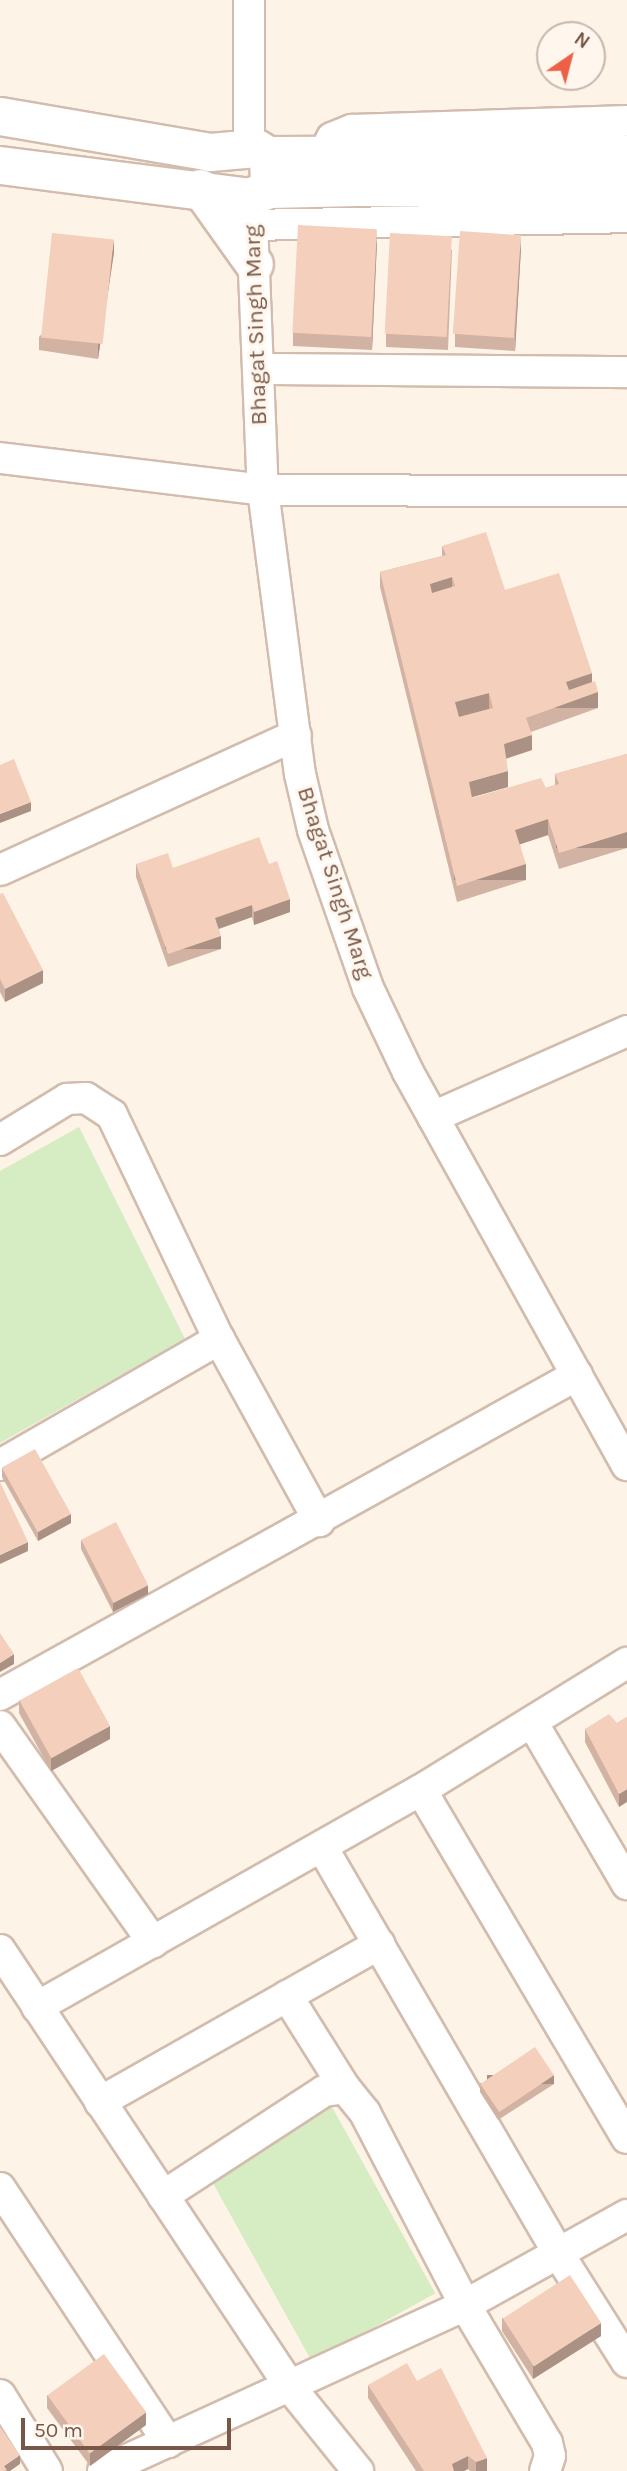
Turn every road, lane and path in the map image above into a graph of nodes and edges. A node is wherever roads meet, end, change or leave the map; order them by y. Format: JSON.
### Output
{"nodes":[{"id":1,"x":249,"y":0,"type":"edge"},
{"id":2,"x":0,"y":116,"type":"edge"},
{"id":3,"x":627,"y":121,"type":"edge"},
{"id":4,"x":627,"y":154,"type":"edge"},
{"id":5,"x":347,"y":164,"type":"junction"},
{"id":6,"x":0,"y":165,"type":"edge"},
{"id":7,"x":258,"y":182,"type":"junction"},
{"id":8,"x":200,"y":188,"type":"junction"},
{"id":9,"x":627,"y":190,"type":"edge"},
{"id":10,"x":627,"y":217,"type":"edge"},
{"id":11,"x":254,"y":264,"type":"junction"},
{"id":12,"x":258,"y":369,"type":"junction"},
{"id":13,"x":627,"y":372,"type":"edge"},
{"id":14,"x":0,"y":458,"type":"edge"},
{"id":15,"x":263,"y":490,"type":"junction"},
{"id":16,"x":627,"y":491,"type":"edge"},
{"id":17,"x":296,"y":736,"type":"junction"},
{"id":18,"x":0,"y":870,"type":"edge"},
{"id":19,"x":627,"y":1031,"type":"edge"},
{"id":20,"x":433,"y":1117,"type":"junction"},
{"id":21,"x":0,"y":1140,"type":"edge"},
{"id":22,"x":219,"y":1339,"type":"junction"},
{"id":23,"x":577,"y":1375,"type":"junction"},
{"id":24,"x":0,"y":1465,"type":"edge"},
{"id":25,"x":627,"y":1465,"type":"edge"},
{"id":26,"x":319,"y":1521,"type":"junction"},
{"id":27,"x":627,"y":1663,"type":"edge"},
{"id":28,"x":0,"y":1695,"type":"edge"},
{"id":29,"x":532,"y":1722,"type":"junction"},
{"id":30,"x":0,"y":1726,"type":"edge"},
{"id":31,"x":421,"y":1790,"type":"junction"},
{"id":32,"x":323,"y":1847,"type":"junction"},
{"id":33,"x":627,"y":1884,"type":"edge"},
{"id":34,"x":153,"y":1942,"type":"junction"},
{"id":35,"x":379,"y":1944,"type":"junction"},
{"id":36,"x":0,"y":1950,"type":"edge"},
{"id":37,"x":287,"y":1996,"type":"junction"},
{"id":38,"x":37,"y":2007,"type":"junction"},
{"id":39,"x":345,"y":2088,"type":"junction"},
{"id":40,"x":100,"y":2102,"type":"junction"},
{"id":41,"x":627,"y":2138,"type":"edge"},
{"id":42,"x":0,"y":2188,"type":"edge"},
{"id":43,"x":163,"y":2196,"type":"junction"},
{"id":44,"x":627,"y":2215,"type":"edge"},
{"id":45,"x":558,"y":2253,"type":"junction"},
{"id":46,"x":465,"y":2305,"type":"junction"},
{"id":47,"x":627,"y":2362,"type":"edge"},
{"id":48,"x":291,"y":2388,"type":"junction"},
{"id":49,"x":0,"y":2395,"type":"edge"},
{"id":50,"x":168,"y":2442,"type":"junction"},
{"id":51,"x":47,"y":2471,"type":"edge"},
{"id":52,"x":103,"y":2471,"type":"edge"},
{"id":53,"x":358,"y":2471,"type":"edge"},
{"id":54,"x":545,"y":2471,"type":"edge"}],
"edges":[{"from":1,"to":7,"type":"street","name":"Bhagat Singh Marg"},
{"from":2,"to":7,"type":"street"},
{"from":3,"to":5,"type":"street"},
{"from":4,"to":5,"type":"street"},
{"from":5,"to":7,"type":"street"},
{"from":5,"to":7,"type":"street"},
{"from":5,"to":9,"type":"street"},
{"from":6,"to":8,"type":"street"},
{"from":7,"to":8,"type":"street"},
{"from":7,"to":10,"type":"street"},
{"from":7,"to":11,"type":"street","name":"Bhagat Singh Marg"},
{"from":8,"to":11,"type":"street"},
{"from":11,"to":12,"type":"street","name":"Bhagat Singh Marg"},
{"from":12,"to":13,"type":"street"},
{"from":12,"to":15,"type":"street","name":"Bhagat Singh Marg"},
{"from":14,"to":15,"type":"street"},
{"from":15,"to":16,"type":"street"},
{"from":15,"to":17,"type":"street","name":"Bhagat Singh Marg"},
{"from":17,"to":18,"type":"street"},
{"from":17,"to":20,"type":"street","name":"Bhagat Singh Marg"},
{"from":19,"to":20,"type":"street"},
{"from":20,"to":23,"type":"street","name":"Bhagat Singh Marg"},
{"from":21,"to":22,"type":"street"},
{"from":22,"to":24,"type":"street"},
{"from":22,"to":26,"type":"street"},
{"from":23,"to":25,"type":"street","name":"Bhagat Singh Marg"},
{"from":23,"to":26,"type":"street"},
{"from":26,"to":28,"type":"street"},
{"from":27,"to":29,"type":"street"},
{"from":29,"to":31,"type":"street"},
{"from":29,"to":33,"type":"street"},
{"from":30,"to":34,"type":"street"},
{"from":31,"to":32,"type":"street"},
{"from":31,"to":41,"type":"street"},
{"from":32,"to":34,"type":"street"},
{"from":32,"to":35,"type":"street"},
{"from":34,"to":38,"type":"street"},
{"from":35,"to":37,"type":"street"},
{"from":35,"to":45,"type":"street"},
{"from":36,"to":38,"type":"street"},
{"from":37,"to":39,"type":"street"},
{"from":37,"to":40,"type":"street"},
{"from":38,"to":40,"type":"street"},
{"from":39,"to":43,"type":"street"},
{"from":39,"to":46,"type":"street"},
{"from":40,"to":43,"type":"street"},
{"from":42,"to":50,"type":"street"},
{"from":43,"to":48,"type":"street"},
{"from":44,"to":45,"type":"street"},
{"from":45,"to":46,"type":"street"},
{"from":45,"to":47,"type":"street"},
{"from":46,"to":48,"type":"street"},
{"from":46,"to":54,"type":"street"},
{"from":48,"to":50,"type":"street"},
{"from":48,"to":53,"type":"street"},
{"from":49,"to":51,"type":"street"},
{"from":50,"to":52,"type":"street"}]}
